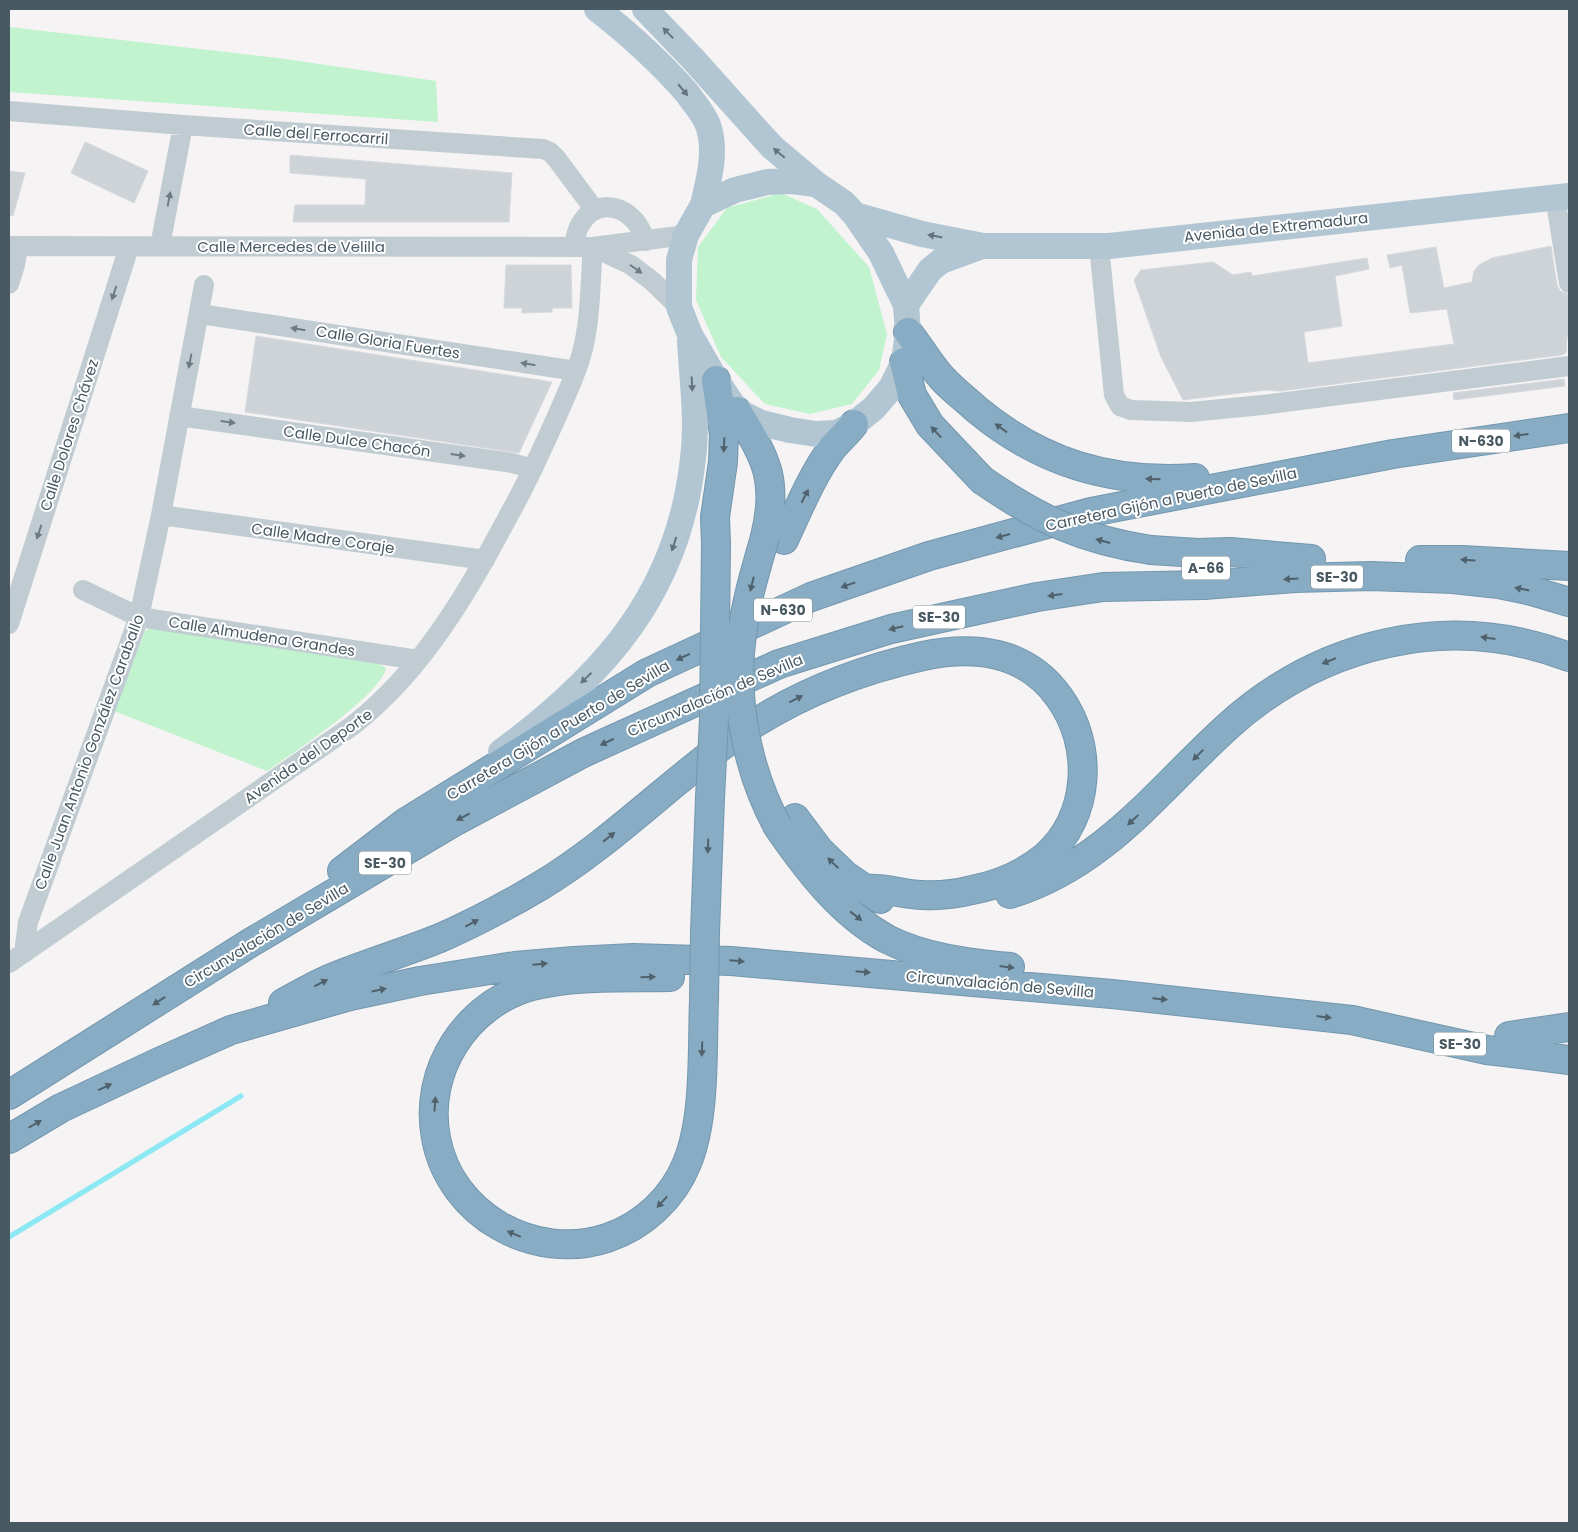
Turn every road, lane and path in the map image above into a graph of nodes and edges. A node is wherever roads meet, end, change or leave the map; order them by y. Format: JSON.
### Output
{"nodes":[{"id":1,"x":597,"y":9,"type":"edge"},
{"id":2,"x":645,"y":9,"type":"edge"},
{"id":3,"x":9,"y":111,"type":"edge"},
{"id":4,"x":183,"y":125,"type":"junction"},
{"id":5,"x":816,"y":184,"type":"junction"},
{"id":6,"x":1562,"y":196,"type":"edge"},
{"id":7,"x":703,"y":205,"type":"junction"},
{"id":8,"x":594,"y":209,"type":"junction"},
{"id":9,"x":855,"y":215,"type":"junction"},
{"id":10,"x":686,"y":235,"type":"junction"},
{"id":11,"x":646,"y":241,"type":"junction"},
{"id":12,"x":13,"y":246,"type":"edge"},
{"id":13,"x":160,"y":246,"type":"junction"},
{"id":14,"x":983,"y":246,"type":"junction"},
{"id":15,"x":1099,"y":246,"type":"junction"},
{"id":16,"x":128,"y":247,"type":"junction"},
{"id":17,"x":583,"y":247,"type":"junction"},
{"id":18,"x":1569,"y":283,"type":"edge"},
{"id":19,"x":9,"y":284,"type":"edge"},
{"id":20,"x":204,"y":285,"type":"dead end"},
{"id":21,"x":906,"y":305,"type":"junction"},
{"id":22,"x":679,"y":307,"type":"junction"},
{"id":23,"x":200,"y":314,"type":"junction"},
{"id":24,"x":908,"y":332,"type":"junction"},
{"id":25,"x":690,"y":335,"type":"junction"},
{"id":26,"x":904,"y":362,"type":"junction"},
{"id":27,"x":1569,"y":366,"type":"edge"},
{"id":28,"x":576,"y":371,"type":"junction"},
{"id":29,"x":716,"y":380,"type":"junction"},
{"id":30,"x":737,"y":410,"type":"junction"},
{"id":31,"x":180,"y":416,"type":"junction"},
{"id":32,"x":854,"y":424,"type":"junction"},
{"id":33,"x":1569,"y":428,"type":"edge"},
{"id":34,"x":1392,"y":454,"type":"junction"},
{"id":35,"x":533,"y":469,"type":"junction"},
{"id":36,"x":161,"y":515,"type":"junction"},
{"id":37,"x":775,"y":538,"type":"junction"},
{"id":38,"x":1311,"y":559,"type":"junction"},
{"id":39,"x":485,"y":560,"type":"junction"},
{"id":40,"x":1569,"y":566,"type":"edge"},
{"id":41,"x":1103,"y":587,"type":"junction"},
{"id":42,"x":83,"y":590,"type":"dead end"},
{"id":43,"x":1569,"y":602,"type":"edge"},
{"id":44,"x":140,"y":617,"type":"junction"},
{"id":45,"x":9,"y":624,"type":"edge"},
{"id":46,"x":1569,"y":657,"type":"edge"},
{"id":47,"x":418,"y":660,"type":"junction"},
{"id":48,"x":406,"y":822,"type":"junction"},
{"id":49,"x":866,"y":889,"type":"junction"},
{"id":50,"x":250,"y":943,"type":"junction"},
{"id":51,"x":17,"y":958,"type":"edge"},
{"id":52,"x":796,"y":966,"type":"junction"},
{"id":53,"x":1112,"y":994,"type":"junction"},
{"id":54,"x":1352,"y":1020,"type":"junction"},
{"id":55,"x":1569,"y":1026,"type":"edge"},
{"id":56,"x":231,"y":1030,"type":"junction"},
{"id":57,"x":1509,"y":1036,"type":"junction"},
{"id":58,"x":1569,"y":1042,"type":"edge"},
{"id":59,"x":1569,"y":1060,"type":"edge"},
{"id":60,"x":9,"y":1095,"type":"edge"},
{"id":61,"x":9,"y":1139,"type":"edge"}],
"edges":[{"from":1,"to":7,"type":"main road","one_way":true},
{"from":5,"to":2,"type":"main road","one_way":true},
{"from":3,"to":4,"type":"street","name":"Calle del Ferrocarril"},
{"from":4,"to":8,"type":"street","name":"Calle del Ferrocarril"},
{"from":13,"to":4,"type":"street","one_way":true},
{"from":5,"to":7,"type":"main road"},
{"from":5,"to":9,"type":"main road"},
{"from":6,"to":15,"type":"main road","name":"Avenida de Extremadura"},
{"from":6,"to":18,"type":"street"},
{"from":7,"to":10,"type":"main road"},
{"from":8,"to":11,"type":"street"},
{"from":8,"to":17,"type":"street"},
{"from":14,"to":9,"type":"main road","one_way":true},
{"from":9,"to":21,"type":"main road"},
{"from":10,"to":11,"type":"street","name":"Calle Mercedes de Velilla"},
{"from":10,"to":22,"type":"main road"},
{"from":11,"to":17,"type":"street","name":"Calle Mercedes de Velilla"},
{"from":12,"to":16,"type":"street","name":"Calle Mercedes de Velilla"},
{"from":12,"to":19,"type":"street"},
{"from":13,"to":16,"type":"street","name":"Calle Mercedes de Velilla"},
{"from":13,"to":17,"type":"street","name":"Calle Mercedes de Velilla"},
{"from":14,"to":15,"type":"main road","name":"Avenida de Extremadura"},
{"from":14,"to":21,"type":"main road"},
{"from":15,"to":27,"type":"street"},
{"from":16,"to":45,"type":"street","name":"Calle Dolores Chávez","one_way":true},
{"from":17,"to":22,"type":"street","name":"Calle Mercedes de Velilla","one_way":true},
{"from":17,"to":28,"type":"street","name":"Avenida del Deporte"},
{"from":20,"to":23,"type":"street","name":"Calle Juan Antonio González Caraballo"},
{"from":21,"to":24,"type":"main road"},
{"from":22,"to":25,"type":"main road"},
{"from":28,"to":23,"type":"street","name":"Calle Gloria Fuertes","one_way":true},
{"from":23,"to":31,"type":"street","name":"Calle Juan Antonio González Caraballo","one_way":true},
{"from":24,"to":26,"type":"main road"},
{"from":34,"to":24,"type":"highway","one_way":true},
{"from":25,"to":29,"type":"main road"},
{"from":25,"to":48,"type":"main road","one_way":true},
{"from":26,"to":32,"type":"main road"},
{"from":38,"to":26,"type":"highway","one_way":true,"bridge":true},
{"from":28,"to":35,"type":"street","name":"Avenida del Deporte"},
{"from":29,"to":30,"type":"main road"},
{"from":29,"to":52,"type":"highway","one_way":true,"bridge":true},
{"from":30,"to":32,"type":"main road"},
{"from":30,"to":37,"type":"highway"},
{"from":31,"to":35,"type":"street","name":"Calle Dulce Chacón","one_way":true},
{"from":31,"to":36,"type":"street","name":"Calle Juan Antonio González Caraballo"},
{"from":37,"to":32,"type":"highway","one_way":true},
{"from":33,"to":34,"type":"highway","name":"Carretera Gijón a Puerto de Sevilla","number":"N-630","one_way":true},
{"from":34,"to":48,"type":"highway","name":"Carretera Gijón a Puerto de Sevilla","number":"N-630","one_way":true},
{"from":35,"to":39,"type":"street","name":"Avenida del Deporte"},
{"from":36,"to":39,"type":"street","name":"Calle Madre Coraje"},
{"from":36,"to":44,"type":"street","name":"Calle Juan Antonio González Caraballo"},
{"from":49,"to":37,"type":"highway","one_way":true},
{"from":37,"to":53,"type":"highway","one_way":true,"bridge":true},
{"from":40,"to":38,"type":"highway","number":"A-66","one_way":true},
{"from":38,"to":41,"type":"highway","number":"A-66"},
{"from":39,"to":47,"type":"street","name":"Avenida del Deporte"},
{"from":43,"to":41,"type":"highway","name":"Circunvalación de Sevilla","number":"SE-30","one_way":true},
{"from":41,"to":50,"type":"highway","name":"Circunvalación de Sevilla","number":"SE-30","one_way":true},
{"from":42,"to":44,"type":"street","name":"Calle Almudena Grandes"},
{"from":44,"to":47,"type":"street","name":"Calle Almudena Grandes"},
{"from":44,"to":51,"type":"street","name":"Calle Juan Antonio González Caraballo"},
{"from":46,"to":49,"type":"highway","one_way":true},
{"from":47,"to":51,"type":"street","name":"Avenida del Deporte"},
{"from":48,"to":50,"type":"highway","name":"Carretera Gijón a Puerto de Sevilla","number":"N-630"},
{"from":56,"to":49,"type":"highway","one_way":true},
{"from":50,"to":60,"type":"highway","name":"Circunvalación de Sevilla","number":"SE-30","one_way":true},
{"from":52,"to":53,"type":"highway","name":"Circunvalación de Sevilla","number":"SE-30","one_way":true},
{"from":56,"to":52,"type":"highway","name":"Circunvalación de Sevilla","number":"SE-30","one_way":true},
{"from":53,"to":54,"type":"highway","name":"Circunvalación de Sevilla","number":"SE-30","one_way":true},
{"from":54,"to":57,"type":"highway"},
{"from":54,"to":59,"type":"highway","name":"Circunvalación de Sevilla","number":"SE-30"},
{"from":55,"to":57,"type":"highway"},
{"from":61,"to":56,"type":"highway","name":"Circunvalación de Sevilla","number":"SE-30","one_way":true},
{"from":57,"to":58,"type":"highway"}]}
